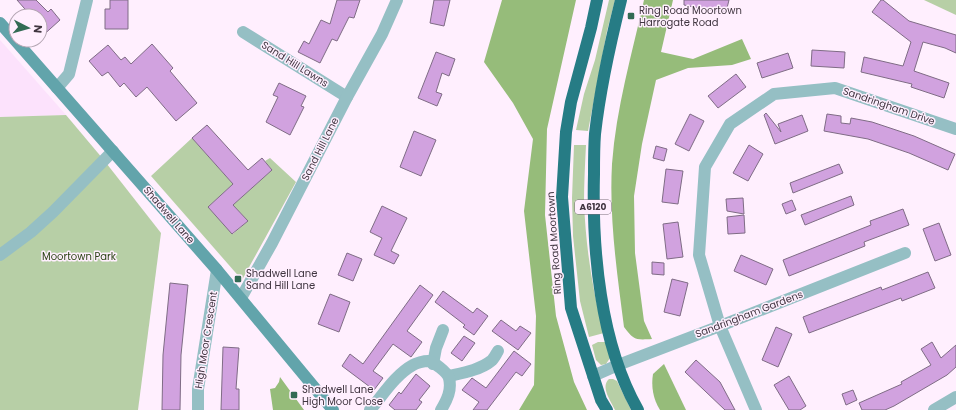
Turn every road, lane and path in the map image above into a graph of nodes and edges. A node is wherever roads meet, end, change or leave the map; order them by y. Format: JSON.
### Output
{"nodes":[{"id":1,"x":87,"y":0,"type":"edge"},
{"id":2,"x":397,"y":0,"type":"edge"},
{"id":3,"x":597,"y":0,"type":"edge"},
{"id":4,"x":621,"y":0,"type":"edge"},
{"id":5,"x":0,"y":23,"type":"edge"},
{"id":6,"x":243,"y":32,"type":"dead end"},
{"id":7,"x":58,"y":88,"type":"junction"},
{"id":8,"x":347,"y":97,"type":"junction"},
{"id":9,"x":956,"y":129,"type":"edge"},
{"id":10,"x":113,"y":151,"type":"junction"},
{"id":11,"x":905,"y":253,"type":"dead end"},
{"id":12,"x":0,"y":255,"type":"edge"},
{"id":13,"x":217,"y":270,"type":"junction"},
{"id":14,"x":241,"y":298,"type":"junction"},
{"id":15,"x":720,"y":326,"type":"junction"},
{"id":16,"x":443,"y":330,"type":"dead end"},
{"id":17,"x":498,"y":351,"type":"dead end"},
{"id":18,"x":433,"y":364,"type":"junction"},
{"id":19,"x":618,"y":365,"type":"junction"},
{"id":20,"x":449,"y":376,"type":"junction"},
{"id":21,"x":593,"y":376,"type":"junction"},
{"id":22,"x":956,"y":398,"type":"edge"},
{"id":23,"x":198,"y":410,"type":"edge"},
{"id":24,"x":333,"y":410,"type":"edge"},
{"id":25,"x":370,"y":410,"type":"edge"},
{"id":26,"x":441,"y":410,"type":"edge"},
{"id":27,"x":607,"y":410,"type":"edge"},
{"id":28,"x":638,"y":410,"type":"edge"},
{"id":29,"x":756,"y":410,"type":"edge"},
{"id":30,"x":934,"y":410,"type":"edge"}],
"edges":[{"from":1,"to":7,"type":"street"},
{"from":2,"to":8,"type":"street","name":"Sand Hill Lane"},
{"from":3,"to":21,"type":"highway","name":"Ring Road Moortown","number":"A6120"},
{"from":4,"to":19,"type":"highway","number":"A6120"},
{"from":5,"to":7,"type":"street","name":"Shadwell Lane"},
{"from":6,"to":8,"type":"street","name":"Sand Hill Lawns"},
{"from":7,"to":10,"type":"street","name":"Shadwell Lane"},
{"from":8,"to":14,"type":"street","name":"Sand Hill Lane"},
{"from":9,"to":15,"type":"street","name":"Sandringham Drive"},
{"from":10,"to":12,"type":"street"},
{"from":10,"to":13,"type":"street","name":"Shadwell Lane"},
{"from":11,"to":15,"type":"street","name":"Sandringham Gardens"},
{"from":13,"to":14,"type":"street","name":"Shadwell Lane"},
{"from":13,"to":23,"type":"street","name":"High Moor Crescent"},
{"from":14,"to":24,"type":"street","name":"Shadwell Lane"},
{"from":15,"to":19,"type":"street","name":"Sandringham Gardens"},
{"from":15,"to":29,"type":"street","name":"Sandringham Drive"},
{"from":16,"to":18,"type":"street"},
{"from":17,"to":20,"type":"street"},
{"from":18,"to":20,"type":"street"},
{"from":18,"to":25,"type":"street"},
{"from":19,"to":21,"type":"street","name":"Sandringham Gardens"},
{"from":19,"to":28,"type":"highway","number":"A6120"},
{"from":20,"to":26,"type":"street"},
{"from":21,"to":27,"type":"highway","name":"Ring Road Moortown","number":"A6120"},
{"from":22,"to":30,"type":"street"}]}
